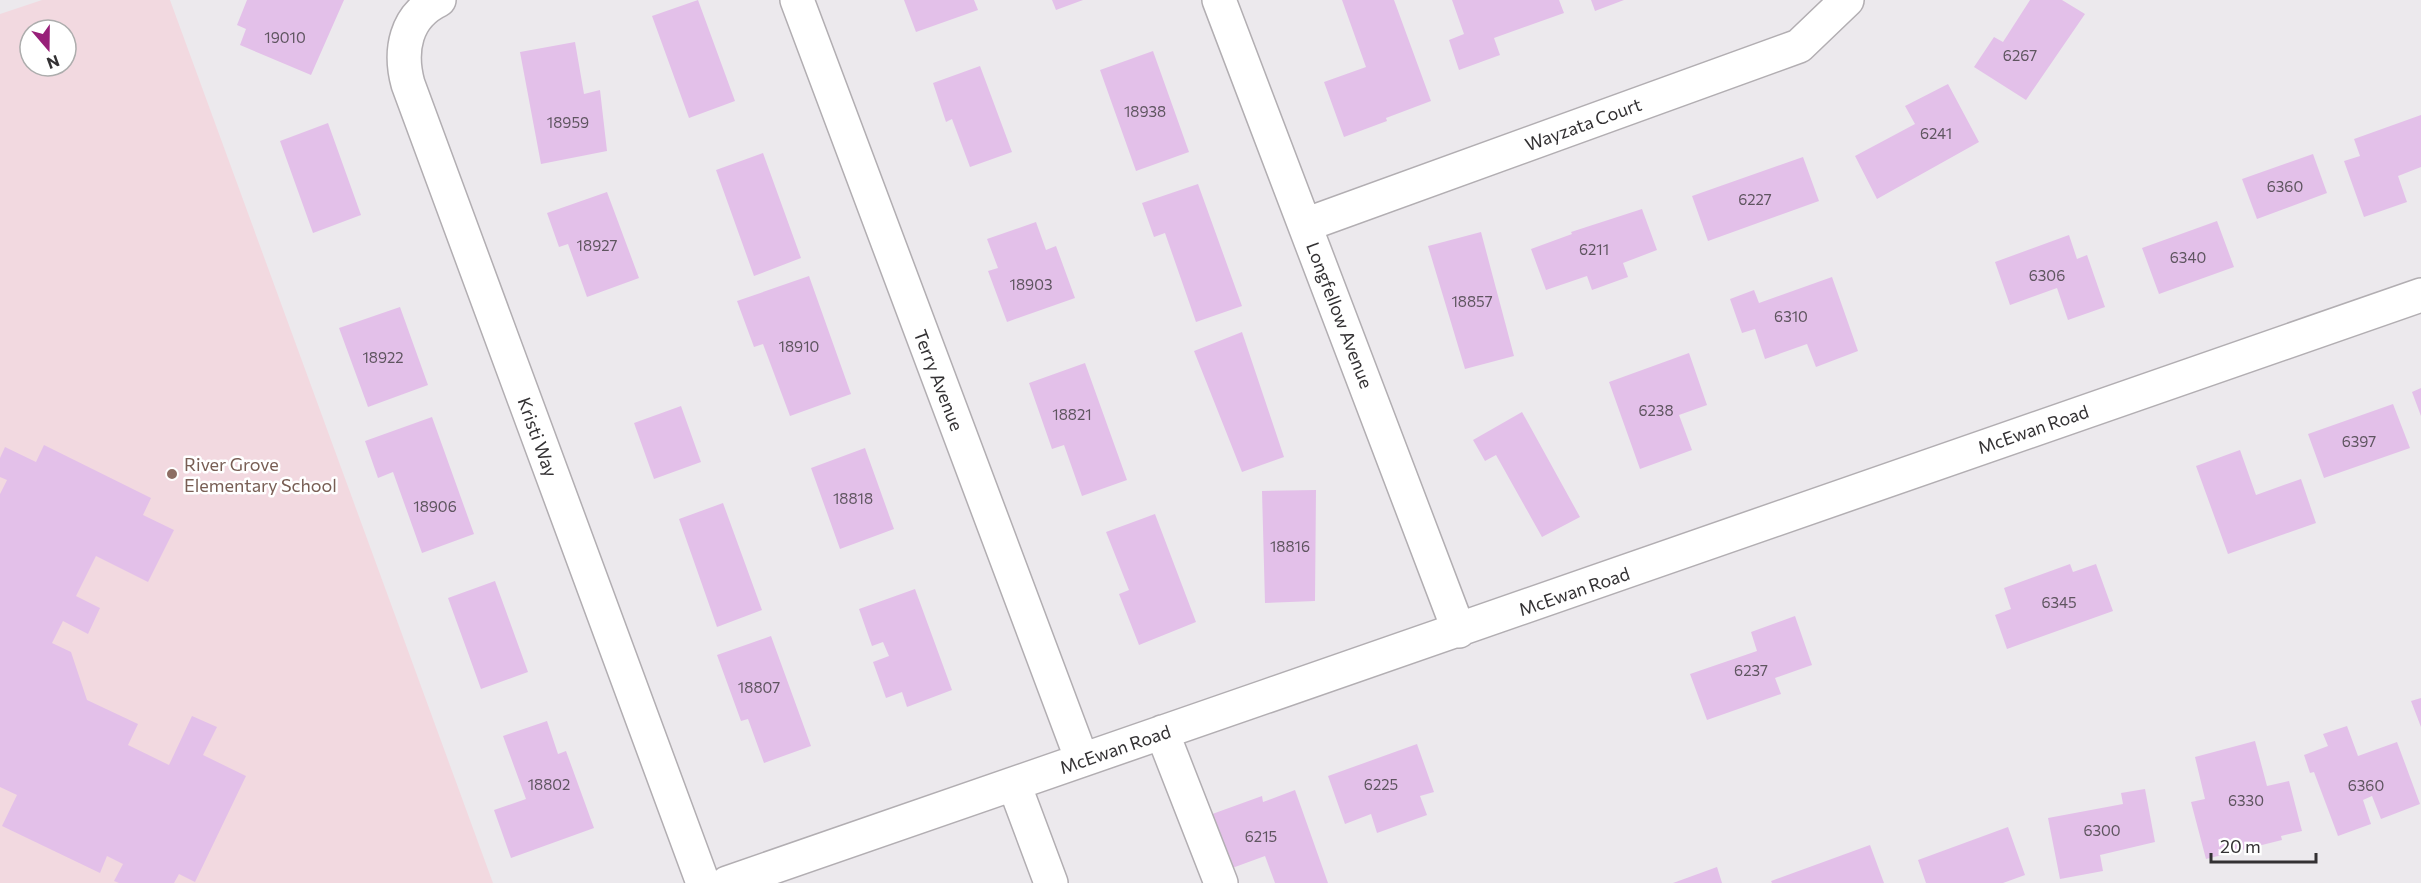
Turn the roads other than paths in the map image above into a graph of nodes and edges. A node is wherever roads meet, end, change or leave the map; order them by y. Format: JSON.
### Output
{"nodes":[{"id":1,"x":439,"y":0,"type":"edge"},
{"id":2,"x":797,"y":0,"type":"edge"},
{"id":3,"x":1219,"y":0,"type":"edge"},
{"id":4,"x":1846,"y":0,"type":"edge"},
{"id":5,"x":1305,"y":225,"type":"junction"},
{"id":6,"x":2421,"y":295,"type":"edge"},
{"id":7,"x":1459,"y":631,"type":"junction"},
{"id":8,"x":1162,"y":732,"type":"junction"},
{"id":9,"x":1082,"y":760,"type":"junction"},
{"id":10,"x":1014,"y":784,"type":"junction"},
{"id":11,"x":702,"y":883,"type":"edge"},
{"id":12,"x":727,"y":883,"type":"edge"},
{"id":13,"x":1051,"y":883,"type":"edge"},
{"id":14,"x":1221,"y":883,"type":"edge"}],
"edges":[{"from":1,"to":11,"type":"street","name":"Kristi Way"},
{"from":2,"to":9,"type":"street","name":"Terry Avenue"},
{"from":3,"to":5,"type":"street","name":"Longfellow Avenue"},
{"from":4,"to":5,"type":"street","name":"Wayzata Court"},
{"from":5,"to":7,"type":"street","name":"Longfellow Avenue"},
{"from":6,"to":7,"type":"street","name":"McEwan Road"},
{"from":7,"to":8,"type":"street","name":"McEwan Road"},
{"from":8,"to":9,"type":"street","name":"McEwan Road"},
{"from":8,"to":14,"type":"street"},
{"from":9,"to":10,"type":"street","name":"McEwan Road"},
{"from":10,"to":12,"type":"street","name":"McEwan Road"},
{"from":10,"to":13,"type":"street"}]}
